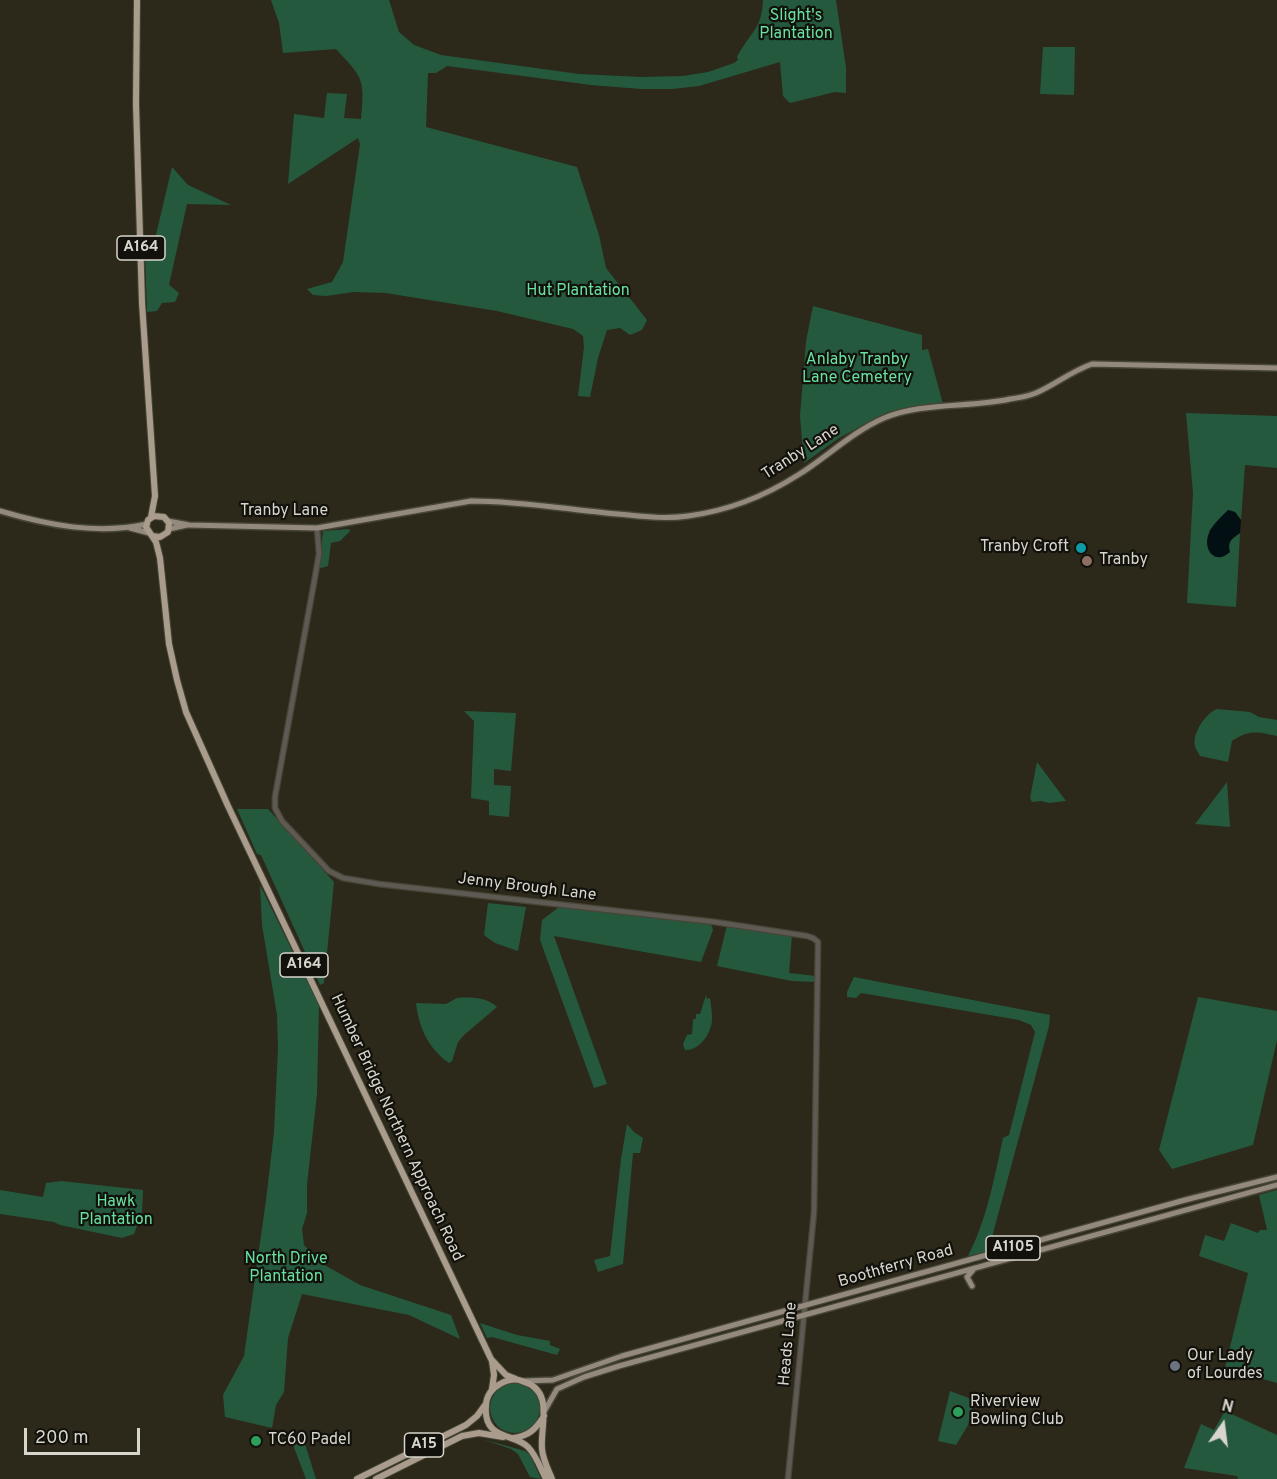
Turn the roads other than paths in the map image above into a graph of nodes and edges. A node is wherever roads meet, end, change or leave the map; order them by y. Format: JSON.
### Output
{"nodes":[{"id":1,"x":136,"y":0,"type":"edge"},
{"id":2,"x":1277,"y":368,"type":"edge"},
{"id":3,"x":155,"y":496,"type":"junction"},
{"id":4,"x":0,"y":511,"type":"edge"},
{"id":5,"x":166,"y":519,"type":"junction"},
{"id":6,"x":148,"y":521,"type":"junction"},
{"id":7,"x":189,"y":525,"type":"junction"},
{"id":8,"x":129,"y":528,"type":"junction"},
{"id":9,"x":317,"y":528,"type":"junction"},
{"id":10,"x":167,"y":532,"type":"junction"},
{"id":11,"x":151,"y":535,"type":"junction"},
{"id":12,"x":160,"y":558,"type":"junction"},
{"id":13,"x":1277,"y":1177,"type":"edge"},
{"id":14,"x":1277,"y":1185,"type":"edge"},
{"id":15,"x":814,"y":1212,"type":"joint"},
{"id":16,"x":974,"y":1269,"type":"junction"},
{"id":17,"x":972,"y":1286,"type":"dead end"},
{"id":18,"x":805,"y":1307,"type":"junction"},
{"id":19,"x":804,"y":1316,"type":"junction"},
{"id":20,"x":491,"y":1359,"type":"junction"},
{"id":21,"x":520,"y":1380,"type":"junction"},
{"id":22,"x":492,"y":1390,"type":"junction"},
{"id":23,"x":486,"y":1404,"type":"junction"},
{"id":24,"x":545,"y":1413,"type":"junction"},
{"id":25,"x":508,"y":1438,"type":"junction"},
{"id":26,"x":357,"y":1479,"type":"edge"},
{"id":27,"x":376,"y":1479,"type":"edge"},
{"id":28,"x":546,"y":1479,"type":"edge"},
{"id":29,"x":552,"y":1479,"type":"edge"},
{"id":30,"x":788,"y":1479,"type":"edge"}],
"edges":[{"from":1,"to":3,"type":"highway","number":"A164"},
{"from":2,"to":9,"type":"main road","name":"Tranby Lane"},
{"from":3,"to":5,"type":"highway","number":"A164"},
{"from":3,"to":6,"type":"highway","number":"A164"},
{"from":4,"to":8,"type":"main road"},
{"from":5,"to":6,"type":"highway"},
{"from":5,"to":7,"type":"main road","name":"Tranby Lane"},
{"from":5,"to":10,"type":"highway","number":"A164"},
{"from":6,"to":8,"type":"main road"},
{"from":6,"to":11,"type":"highway","number":"A164"},
{"from":7,"to":9,"type":"main road","name":"Tranby Lane"},
{"from":7,"to":10,"type":"main road","name":"Tranby Lane"},
{"from":8,"to":11,"type":"main road"},
{"from":9,"to":15,"type":"street","name":"Jenny Brough Lane"},
{"from":10,"to":11,"type":"highway"},
{"from":10,"to":12,"type":"highway","number":"A164"},
{"from":11,"to":12,"type":"highway","name":"Humber Bridge Northern Approach Road","number":"A164"},
{"from":12,"to":20,"type":"highway","name":"Humber Bridge Northern Approach Road","number":"A164"},
{"from":13,"to":18,"type":"main road","name":"Boothferry Road","number":"A1105"},
{"from":14,"to":16,"type":"main road","name":"Boothferry Road","number":"A1105"},
{"from":15,"to":18,"type":"street","name":"Heads Lane"},
{"from":16,"to":17,"type":"main road"},
{"from":16,"to":19,"type":"main road","name":"Boothferry Road","number":"A1105"},
{"from":18,"to":19,"type":"street","name":"Heads Lane"},
{"from":18,"to":21,"type":"main road","name":"Boothferry Road","number":"A1105"},
{"from":19,"to":24,"type":"main road","name":"Boothferry Road","number":"A1105"},
{"from":19,"to":30,"type":"street","name":"Heads Lane"},
{"from":20,"to":21,"type":"highway","number":"A164"},
{"from":20,"to":22,"type":"highway","number":"A164"},
{"from":21,"to":22,"type":"highway"},
{"from":21,"to":24,"type":"highway"},
{"from":22,"to":23,"type":"highway"},
{"from":23,"to":25,"type":"highway"},
{"from":23,"to":26,"type":"highway","number":"A15"},
{"from":24,"to":25,"type":"highway"},
{"from":24,"to":29,"type":"highway"},
{"from":25,"to":27,"type":"highway","number":"A15"},
{"from":25,"to":28,"type":"highway"}]}
